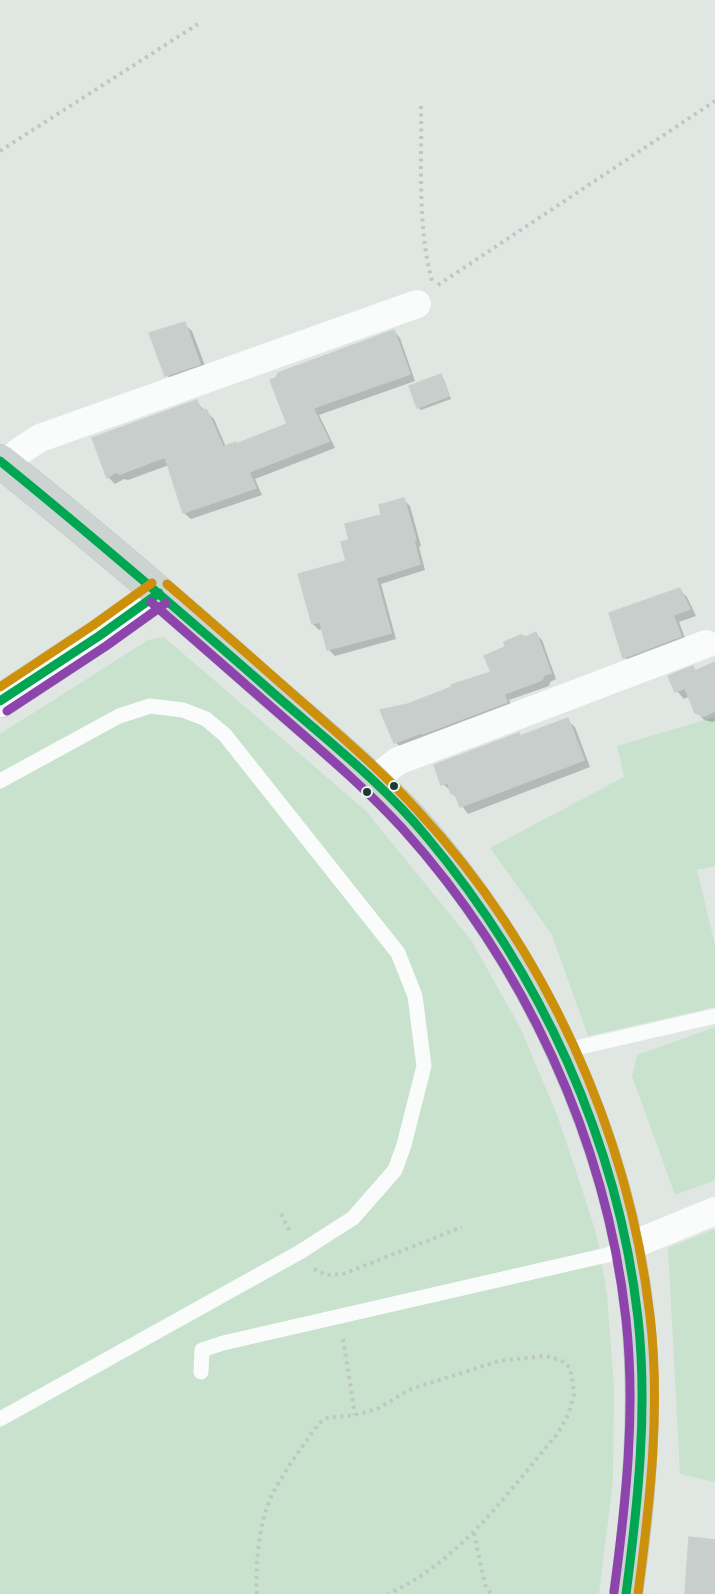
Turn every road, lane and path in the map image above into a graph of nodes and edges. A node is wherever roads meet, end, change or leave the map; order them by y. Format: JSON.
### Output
{"nodes":[{"id":1,"x":198,"y":24,"type":"dead end"},
{"id":2,"x":715,"y":102,"type":"edge"},
{"id":3,"x":421,"y":106,"type":"dead end"},
{"id":4,"x":0,"y":151,"type":"edge"},
{"id":5,"x":417,"y":304,"type":"dead end"},
{"id":6,"x":2,"y":463,"type":"edge"},
{"id":7,"x":159,"y":592,"type":"junction"},
{"id":8,"x":706,"y":644,"type":"dead end"},
{"id":9,"x":0,"y":701,"type":"edge"},
{"id":10,"x":0,"y":781,"type":"edge"},
{"id":11,"x":372,"y":781,"type":"junction"},
{"id":12,"x":715,"y":1016,"type":"edge"},
{"id":13,"x":563,"y":1051,"type":"junction"},
{"id":14,"x":715,"y":1211,"type":"edge"},
{"id":15,"x":281,"y":1214,"type":"dead end"},
{"id":16,"x":462,"y":1227,"type":"dead end"},
{"id":17,"x":627,"y":1247,"type":"junction"},
{"id":18,"x":300,"y":1252,"type":"junction"},
{"id":19,"x":343,"y":1339,"type":"dead end"},
{"id":20,"x":201,"y":1372,"type":"dead end"},
{"id":21,"x":355,"y":1415,"type":"junction"},
{"id":22,"x":0,"y":1419,"type":"edge"},
{"id":23,"x":474,"y":1533,"type":"junction"},
{"id":24,"x":257,"y":1594,"type":"edge"},
{"id":25,"x":388,"y":1594,"type":"edge"},
{"id":26,"x":491,"y":1594,"type":"edge"},
{"id":27,"x":626,"y":1594,"type":"edge"}],
"edges":[{"from":1,"to":4,"type":"path"},
{"from":2,"to":3,"type":"path"},
{"from":5,"to":6,"type":"street"},
{"from":6,"to":7,"type":"main road"},
{"from":7,"to":9,"type":"street"},
{"from":7,"to":11,"type":"main road"},
{"from":8,"to":11,"type":"street"},
{"from":10,"to":18,"type":"lane"},
{"from":11,"to":13,"type":"main road"},
{"from":12,"to":13,"type":"lane"},
{"from":13,"to":17,"type":"main road"},
{"from":14,"to":17,"type":"street"},
{"from":15,"to":18,"type":"path"},
{"from":16,"to":18,"type":"path"},
{"from":17,"to":20,"type":"lane"},
{"from":17,"to":27,"type":"main road"},
{"from":18,"to":22,"type":"lane"},
{"from":19,"to":21,"type":"path"},
{"from":21,"to":23,"type":"path"},
{"from":21,"to":24,"type":"path"},
{"from":23,"to":25,"type":"path"},
{"from":23,"to":26,"type":"path"}]}
